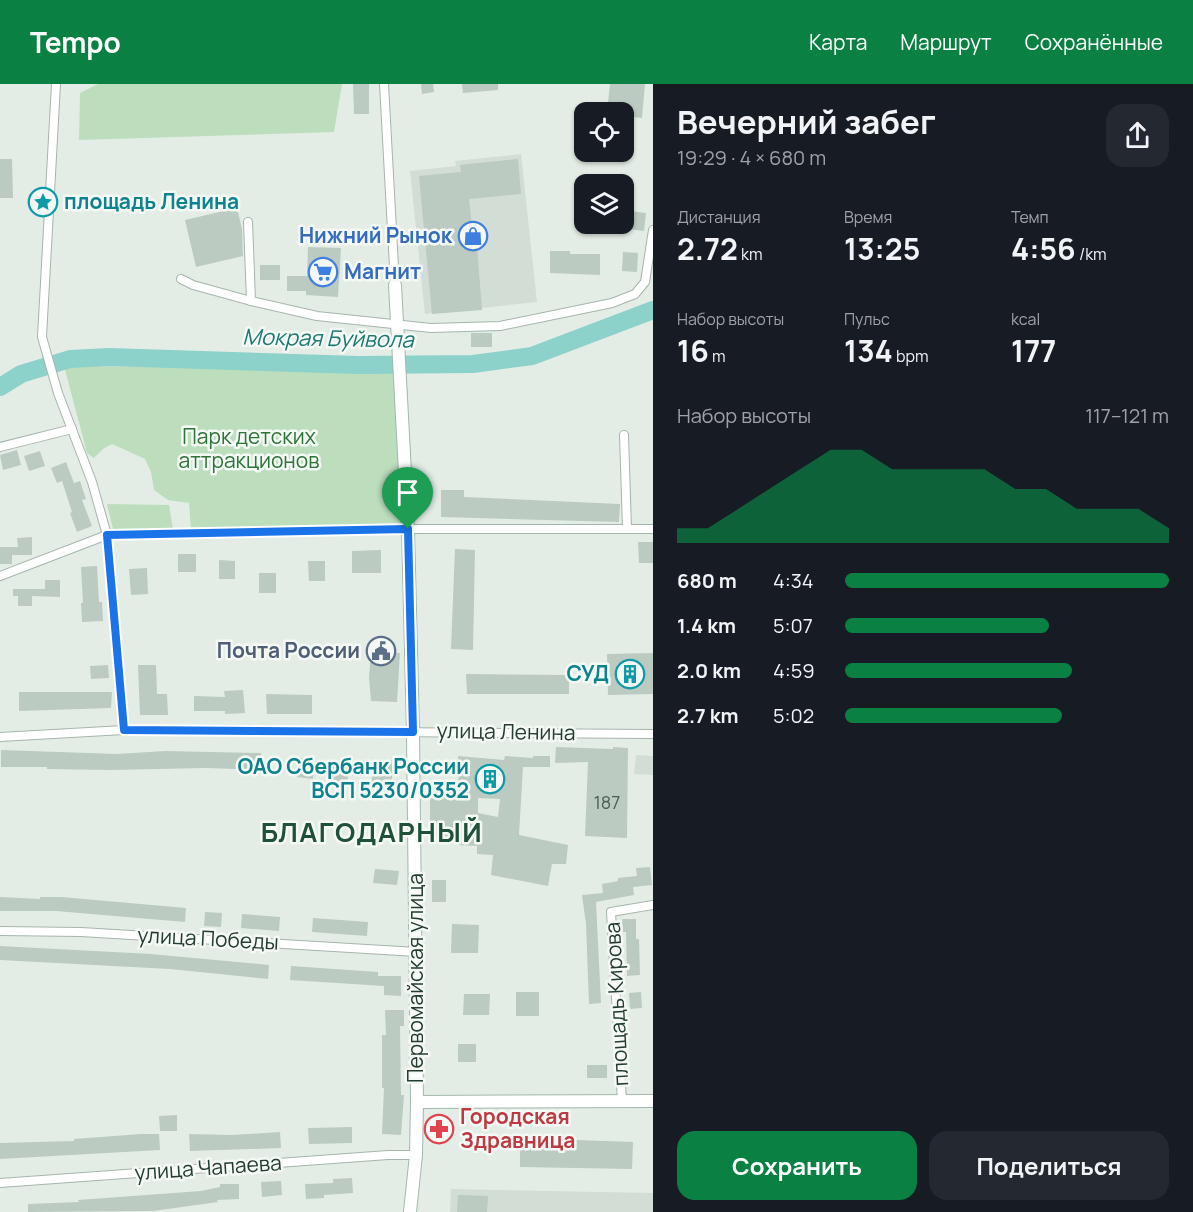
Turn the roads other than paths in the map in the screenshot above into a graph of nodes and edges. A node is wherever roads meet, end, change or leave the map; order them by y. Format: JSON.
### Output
{"nodes":[{"id":1,"x":56,"y":84,"type":"edge"},
{"id":2,"x":384,"y":84,"type":"edge"},
{"id":3,"x":248,"y":222,"type":"dead end"},
{"id":4,"x":653,"y":230,"type":"edge"},
{"id":5,"x":181,"y":279,"type":"dead end"},
{"id":6,"x":395,"y":285,"type":"joint"},
{"id":7,"x":251,"y":301,"type":"junction"},
{"id":8,"x":398,"y":324,"type":"junction"},
{"id":9,"x":72,"y":429,"type":"junction"},
{"id":10,"x":624,"y":435,"type":"dead end"},
{"id":11,"x":0,"y":447,"type":"edge"},
{"id":12,"x":408,"y":529,"type":"junction"},
{"id":13,"x":627,"y":529,"type":"junction"},
{"id":14,"x":653,"y":529,"type":"edge"},
{"id":15,"x":107,"y":535,"type":"junction"},
{"id":16,"x":0,"y":576,"type":"edge"},
{"id":17,"x":124,"y":730,"type":"junction"},
{"id":18,"x":413,"y":732,"type":"junction"},
{"id":19,"x":653,"y":734,"type":"edge"},
{"id":20,"x":0,"y":737,"type":"edge"},
{"id":21,"x":653,"y":905,"type":"edge"},
{"id":22,"x":0,"y":931,"type":"edge"},
{"id":23,"x":417,"y":952,"type":"junction"},
{"id":24,"x":622,"y":1101,"type":"junction"},
{"id":25,"x":653,"y":1101,"type":"edge"},
{"id":26,"x":417,"y":1102,"type":"junction"},
{"id":27,"x":416,"y":1155,"type":"junction"},
{"id":28,"x":0,"y":1183,"type":"edge"},
{"id":29,"x":410,"y":1212,"type":"edge"}],
"edges":[{"from":1,"to":9,"type":"street"},
{"from":2,"to":6,"type":"street"},
{"from":3,"to":7,"type":"street"},
{"from":4,"to":8,"type":"street"},
{"from":5,"to":7,"type":"street"},
{"from":6,"to":8,"type":"main road","name":"Первомайская улица"},
{"from":7,"to":8,"type":"street"},
{"from":8,"to":12,"type":"main road","name":"Первомайская улица"},
{"from":9,"to":11,"type":"street"},
{"from":9,"to":15,"type":"street"},
{"from":10,"to":13,"type":"street"},
{"from":12,"to":13,"type":"street"},
{"from":12,"to":15,"type":"street"},
{"from":12,"to":18,"type":"main road","name":"Первомайская улица"},
{"from":13,"to":14,"type":"street"},
{"from":15,"to":16,"type":"street"},
{"from":15,"to":17,"type":"street"},
{"from":17,"to":18,"type":"street","name":"улица Ленина"},
{"from":17,"to":20,"type":"street","name":"улица Ленина"},
{"from":18,"to":19,"type":"street","name":"улица Ленина"},
{"from":18,"to":23,"type":"main road","name":"Первомайская улица"},
{"from":21,"to":24,"type":"street","name":"площадь Кирова"},
{"from":22,"to":23,"type":"street","name":"улица Победы"},
{"from":23,"to":26,"type":"main road","name":"Первомайская улица"},
{"from":24,"to":25,"type":"main road"},
{"from":24,"to":26,"type":"main road"},
{"from":26,"to":27,"type":"main road","name":"Первомайская улица"},
{"from":27,"to":28,"type":"street","name":"улица Чапаева"},
{"from":27,"to":29,"type":"main road","name":"Первомайская улица"}]}
